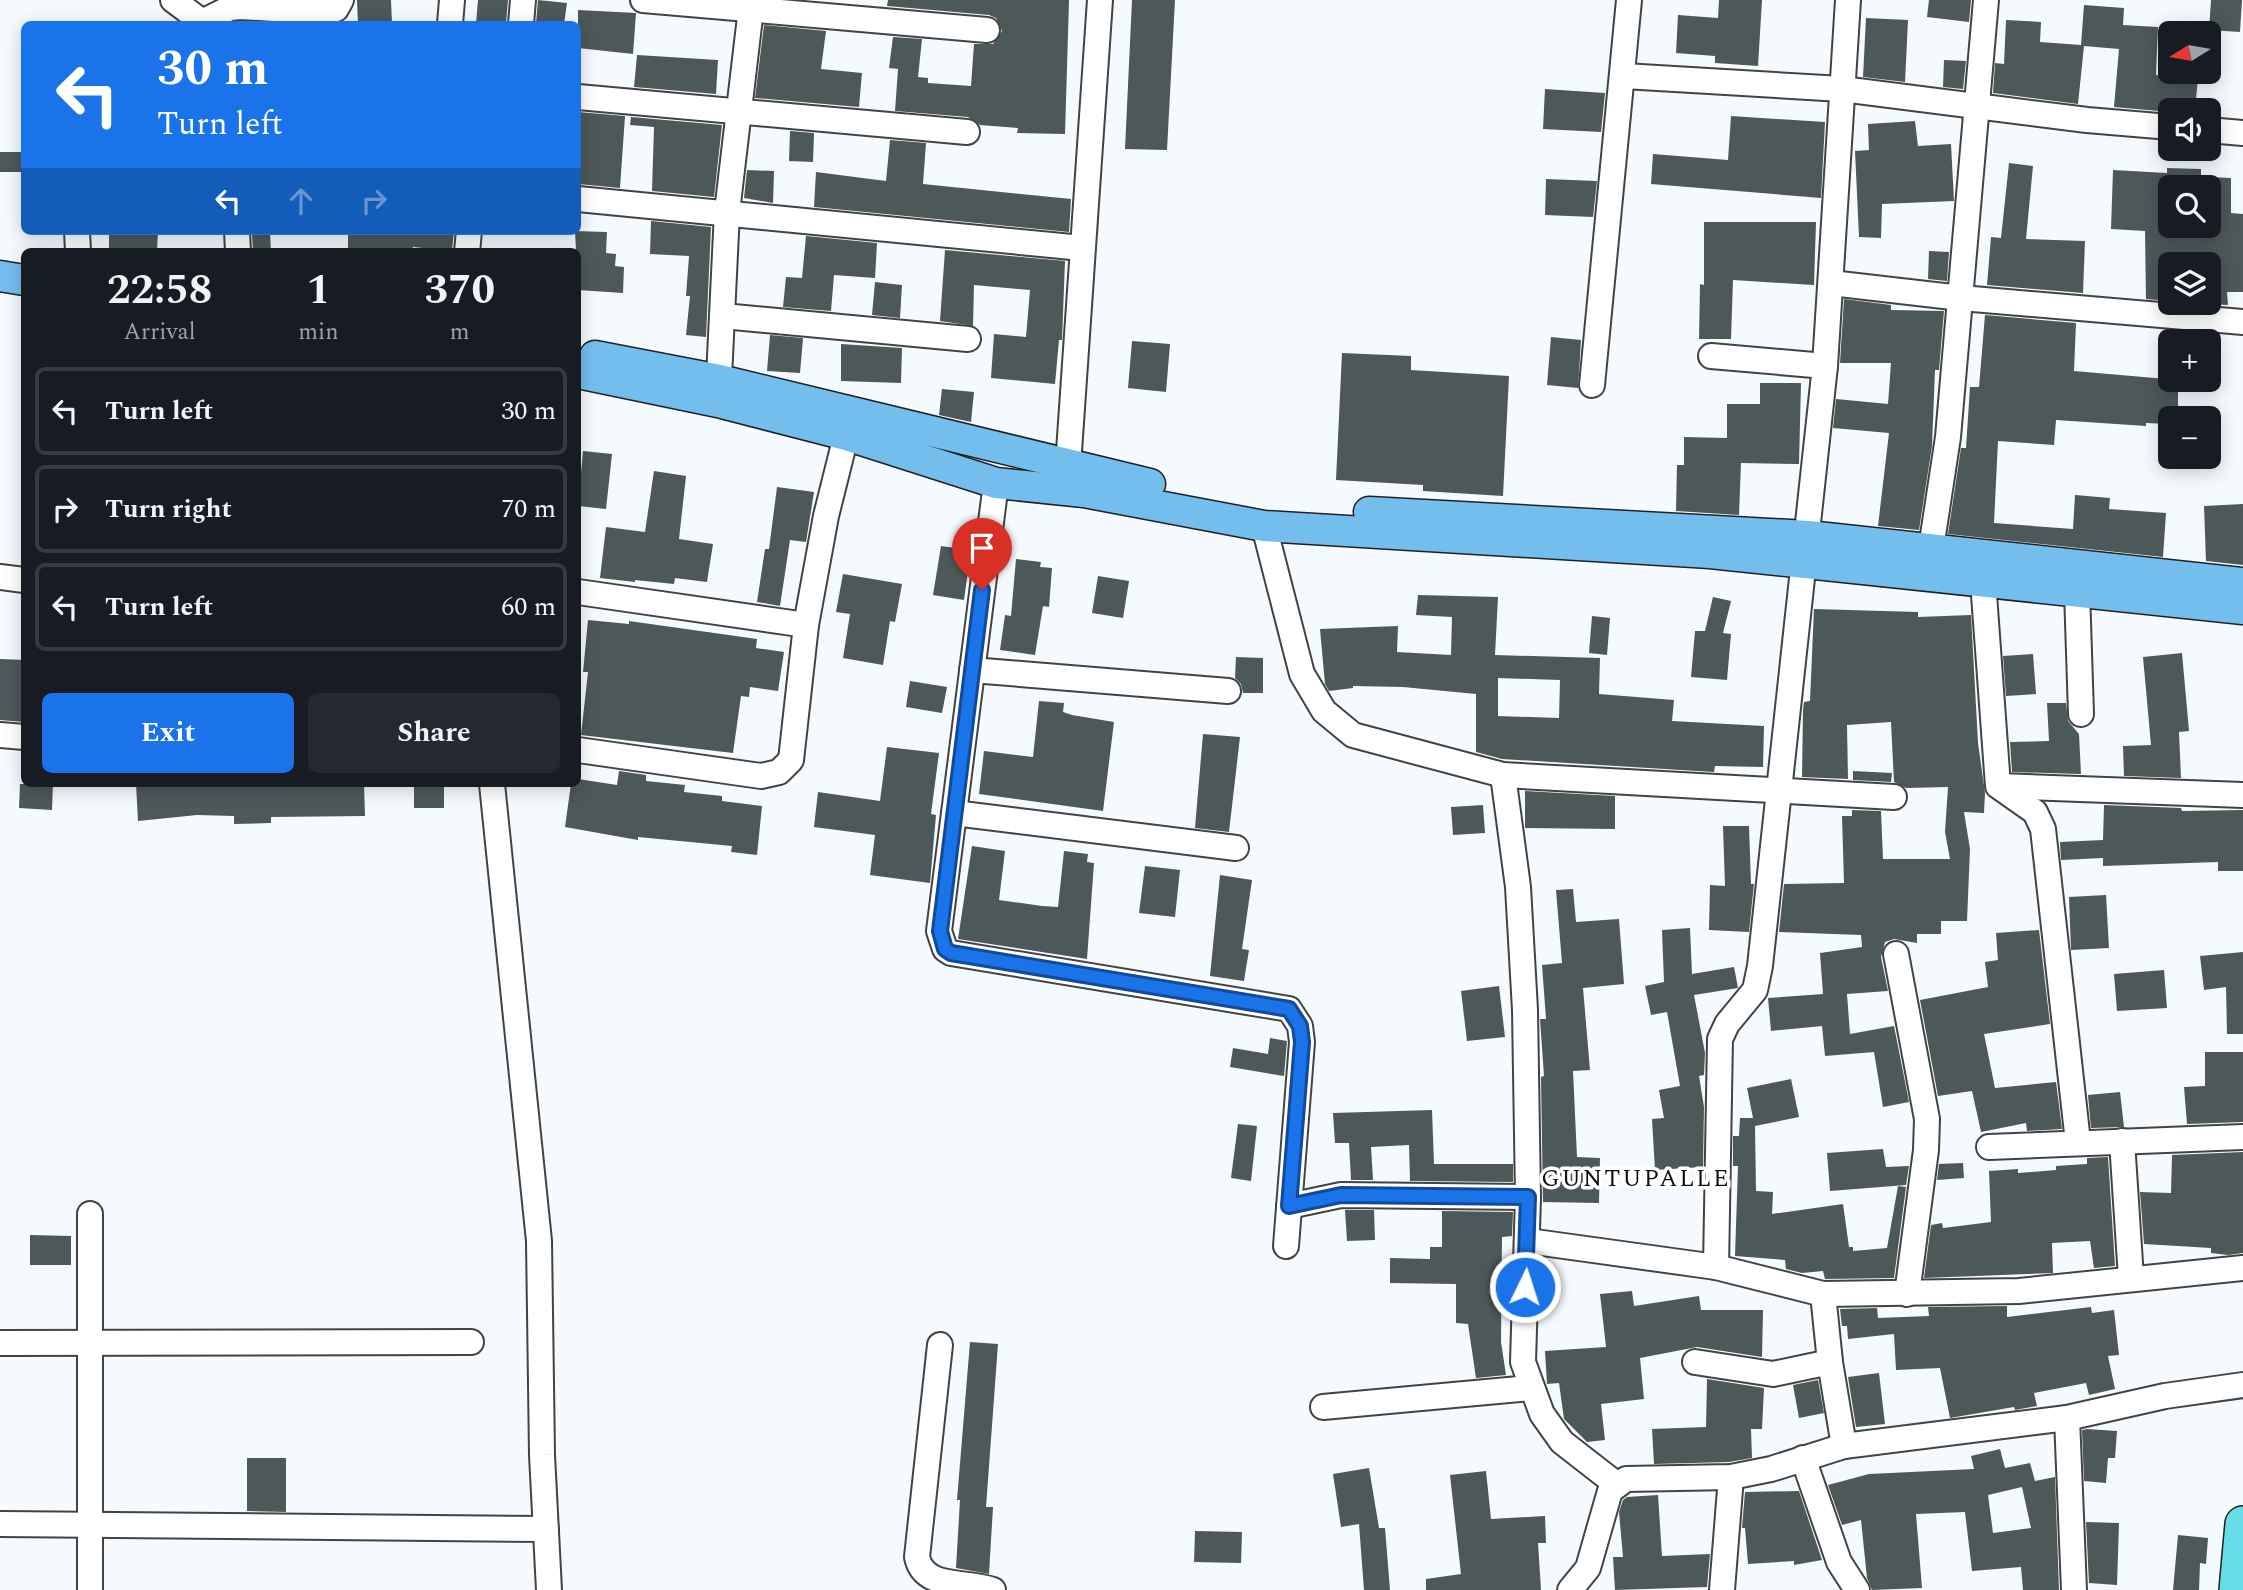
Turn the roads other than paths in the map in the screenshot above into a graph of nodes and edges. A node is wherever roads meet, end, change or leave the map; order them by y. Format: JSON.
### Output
{"nodes":[{"id":1,"x":341,"y":0,"type":"edge"},
{"id":2,"x":452,"y":0,"type":"edge"},
{"id":3,"x":523,"y":0,"type":"edge"},
{"id":4,"x":643,"y":0,"type":"edge"},
{"id":5,"x":1100,"y":0,"type":"edge"},
{"id":6,"x":1629,"y":0,"type":"edge"},
{"id":7,"x":1849,"y":0,"type":"edge"},
{"id":8,"x":1986,"y":0,"type":"edge"},
{"id":9,"x":172,"y":1,"type":"edge"},
{"id":10,"x":752,"y":5,"type":"edge"},
{"id":11,"x":199,"y":21,"type":"edge"},
{"id":12,"x":207,"y":21,"type":"edge"},
{"id":13,"x":450,"y":21,"type":"edge"},
{"id":14,"x":521,"y":21,"type":"edge"},
{"id":15,"x":987,"y":30,"type":"dead end"},
{"id":16,"x":1624,"y":76,"type":"junction"},
{"id":17,"x":1842,"y":89,"type":"junction"},
{"id":18,"x":581,"y":97,"type":"edge"},
{"id":19,"x":1976,"y":104,"type":"junction"},
{"id":20,"x":738,"y":112,"type":"junction"},
{"id":21,"x":2158,"y":126,"type":"edge"},
{"id":22,"x":2221,"y":131,"type":"edge"},
{"id":23,"x":967,"y":132,"type":"dead end"},
{"id":24,"x":2243,"y":133,"type":"edge"},
{"id":25,"x":581,"y":199,"type":"edge"},
{"id":26,"x":727,"y":212,"type":"junction"},
{"id":27,"x":1082,"y":248,"type":"junction"},
{"id":28,"x":0,"y":259,"type":"edge"},
{"id":29,"x":21,"y":262,"type":"edge"},
{"id":30,"x":0,"y":276,"type":"edge"},
{"id":31,"x":21,"y":280,"type":"edge"},
{"id":32,"x":1831,"y":283,"type":"junction"},
{"id":33,"x":1962,"y":298,"type":"junction"},
{"id":34,"x":723,"y":316,"type":"junction"},
{"id":35,"x":2243,"y":323,"type":"edge"},
{"id":36,"x":968,"y":339,"type":"dead end"},
{"id":37,"x":581,"y":353,"type":"edge"},
{"id":38,"x":1711,"y":356,"type":"dead end"},
{"id":39,"x":1825,"y":366,"type":"junction"},
{"id":40,"x":581,"y":373,"type":"edge"},
{"id":41,"x":1592,"y":385,"type":"dead end"},
{"id":42,"x":719,"y":391,"type":"junction"},
{"id":43,"x":849,"y":424,"type":"junction"},
{"id":44,"x":1068,"y":466,"type":"junction"},
{"id":45,"x":996,"y":483,"type":"junction"},
{"id":46,"x":1264,"y":526,"type":"junction"},
{"id":47,"x":1807,"y":550,"type":"junction"},
{"id":48,"x":1929,"y":563,"type":"junction"},
{"id":49,"x":0,"y":577,"type":"edge"},
{"id":50,"x":21,"y":580,"type":"edge"},
{"id":51,"x":1983,"y":581,"type":"junction"},
{"id":52,"x":2243,"y":583,"type":"edge"},
{"id":53,"x":2077,"y":591,"type":"junction"},
{"id":54,"x":581,"y":592,"type":"edge"},
{"id":55,"x":2243,"y":609,"type":"edge"},
{"id":56,"x":806,"y":625,"type":"junction"},
{"id":57,"x":972,"y":670,"type":"junction"},
{"id":58,"x":1228,"y":691,"type":"dead end"},
{"id":59,"x":2081,"y":714,"type":"dead end"},
{"id":60,"x":0,"y":735,"type":"edge"},
{"id":61,"x":21,"y":737,"type":"edge"},
{"id":62,"x":581,"y":750,"type":"edge"},
{"id":63,"x":1503,"y":775,"type":"junction"},
{"id":64,"x":1998,"y":786,"type":"junction"},
{"id":65,"x":492,"y":787,"type":"edge"},
{"id":66,"x":1778,"y":790,"type":"junction"},
{"id":67,"x":2243,"y":795,"type":"edge"},
{"id":68,"x":1894,"y":797,"type":"dead end"},
{"id":69,"x":954,"y":813,"type":"junction"},
{"id":70,"x":1236,"y":848,"type":"dead end"},
{"id":71,"x":1896,"y":954,"type":"dead end"},
{"id":72,"x":2243,"y":1137,"type":"edge"},
{"id":73,"x":2122,"y":1141,"type":"junction"},
{"id":74,"x":2078,"y":1142,"type":"junction"},
{"id":75,"x":1989,"y":1147,"type":"dead end"},
{"id":76,"x":1528,"y":1197,"type":"junction"},
{"id":77,"x":1289,"y":1206,"type":"junction"},
{"id":78,"x":90,"y":1214,"type":"dead end"},
{"id":79,"x":1528,"y":1241,"type":"junction"},
{"id":80,"x":1286,"y":1246,"type":"dead end"},
{"id":81,"x":1716,"y":1267,"type":"junction"},
{"id":82,"x":2243,"y":1268,"type":"edge"},
{"id":83,"x":2132,"y":1278,"type":"junction"},
{"id":84,"x":1823,"y":1294,"type":"junction"},
{"id":85,"x":1907,"y":1294,"type":"junction"},
{"id":86,"x":471,"y":1342,"type":"dead end"},
{"id":87,"x":0,"y":1343,"type":"edge"},
{"id":88,"x":91,"y":1343,"type":"junction"},
{"id":89,"x":940,"y":1345,"type":"dead end"},
{"id":90,"x":1695,"y":1362,"type":"dead end"},
{"id":91,"x":1830,"y":1362,"type":"junction"},
{"id":92,"x":2243,"y":1384,"type":"edge"},
{"id":93,"x":1530,"y":1388,"type":"junction"},
{"id":94,"x":1323,"y":1407,"type":"dead end"},
{"id":95,"x":2067,"y":1418,"type":"junction"},
{"id":96,"x":1844,"y":1446,"type":"junction"},
{"id":97,"x":1803,"y":1458,"type":"junction"},
{"id":98,"x":1731,"y":1477,"type":"junction"},
{"id":99,"x":1616,"y":1484,"type":"junction"},
{"id":100,"x":90,"y":1523,"type":"junction"},
{"id":101,"x":0,"y":1524,"type":"edge"},
{"id":102,"x":2243,"y":1524,"type":"edge"},
{"id":103,"x":539,"y":1530,"type":"junction"},
{"id":104,"x":90,"y":1590,"type":"edge"},
{"id":105,"x":549,"y":1590,"type":"edge"},
{"id":106,"x":993,"y":1590,"type":"edge"},
{"id":107,"x":1570,"y":1590,"type":"edge"},
{"id":108,"x":1722,"y":1590,"type":"edge"},
{"id":109,"x":1857,"y":1590,"type":"edge"},
{"id":110,"x":2074,"y":1590,"type":"edge"},
{"id":111,"x":2237,"y":1590,"type":"edge"}],
"edges":[{"from":1,"to":12,"type":"street"},
{"from":2,"to":13,"type":"street"},
{"from":3,"to":14,"type":"street"},
{"from":4,"to":10,"type":"street"},
{"from":5,"to":27,"type":"street"},
{"from":6,"to":16,"type":"street"},
{"from":7,"to":17,"type":"street"},
{"from":8,"to":19,"type":"street"},
{"from":9,"to":11,"type":"street"},
{"from":10,"to":15,"type":"street"},
{"from":10,"to":20,"type":"street"},
{"from":16,"to":17,"type":"street"},
{"from":16,"to":41,"type":"street"},
{"from":17,"to":19,"type":"street"},
{"from":17,"to":32,"type":"street"},
{"from":18,"to":20,"type":"street"},
{"from":19,"to":21,"type":"street"},
{"from":19,"to":33,"type":"street"},
{"from":20,"to":23,"type":"street"},
{"from":20,"to":26,"type":"street"},
{"from":22,"to":24,"type":"street"},
{"from":25,"to":26,"type":"street"},
{"from":26,"to":27,"type":"street"},
{"from":26,"to":34,"type":"street"},
{"from":27,"to":44,"type":"street"},
{"from":28,"to":29,"type":"main road"},
{"from":30,"to":31,"type":"main road"},
{"from":32,"to":33,"type":"street"},
{"from":32,"to":39,"type":"street"},
{"from":33,"to":35,"type":"street"},
{"from":33,"to":48,"type":"street"},
{"from":34,"to":36,"type":"street"},
{"from":34,"to":42,"type":"street"},
{"from":37,"to":42,"type":"main road"},
{"from":38,"to":39,"type":"street"},
{"from":39,"to":47,"type":"street"},
{"from":40,"to":42,"type":"main road"},
{"from":42,"to":43,"type":"main road"},
{"from":43,"to":44,"type":"main road"},
{"from":43,"to":45,"type":"main road"},
{"from":43,"to":56,"type":"street"},
{"from":44,"to":47,"type":"main road"},
{"from":45,"to":46,"type":"main road"},
{"from":45,"to":57,"type":"street"},
{"from":46,"to":47,"type":"main road"},
{"from":46,"to":63,"type":"street"},
{"from":47,"to":48,"type":"main road"},
{"from":47,"to":66,"type":"street"},
{"from":48,"to":51,"type":"main road"},
{"from":48,"to":52,"type":"main road"},
{"from":49,"to":50,"type":"street"},
{"from":51,"to":53,"type":"main road"},
{"from":51,"to":64,"type":"street"},
{"from":53,"to":55,"type":"main road"},
{"from":53,"to":59,"type":"street"},
{"from":54,"to":56,"type":"street"},
{"from":56,"to":62,"type":"street"},
{"from":57,"to":58,"type":"street"},
{"from":57,"to":69,"type":"street"},
{"from":60,"to":61,"type":"street"},
{"from":63,"to":66,"type":"street"},
{"from":63,"to":76,"type":"street"},
{"from":64,"to":67,"type":"street"},
{"from":64,"to":74,"type":"street"},
{"from":65,"to":103,"type":"street"},
{"from":66,"to":68,"type":"street"},
{"from":66,"to":81,"type":"street"},
{"from":69,"to":70,"type":"street"},
{"from":69,"to":77,"type":"street"},
{"from":71,"to":85,"type":"street"},
{"from":72,"to":73,"type":"street"},
{"from":73,"to":74,"type":"street"},
{"from":73,"to":83,"type":"street"},
{"from":74,"to":75,"type":"street"},
{"from":76,"to":77,"type":"street"},
{"from":76,"to":79,"type":"street"},
{"from":77,"to":80,"type":"street"},
{"from":78,"to":88,"type":"street"},
{"from":79,"to":81,"type":"street"},
{"from":79,"to":93,"type":"street"},
{"from":81,"to":84,"type":"street"},
{"from":82,"to":83,"type":"street"},
{"from":83,"to":85,"type":"street"},
{"from":84,"to":85,"type":"street"},
{"from":84,"to":91,"type":"street"},
{"from":86,"to":88,"type":"street"},
{"from":87,"to":88,"type":"street"},
{"from":88,"to":100,"type":"street"},
{"from":89,"to":106,"type":"street"},
{"from":90,"to":91,"type":"street"},
{"from":91,"to":96,"type":"street"},
{"from":92,"to":95,"type":"street"},
{"from":93,"to":94,"type":"street"},
{"from":93,"to":99,"type":"street"},
{"from":95,"to":96,"type":"street"},
{"from":95,"to":110,"type":"street"},
{"from":96,"to":97,"type":"street"},
{"from":97,"to":98,"type":"street"},
{"from":97,"to":109,"type":"street"},
{"from":98,"to":99,"type":"street"},
{"from":98,"to":108,"type":"street"},
{"from":99,"to":107,"type":"street"},
{"from":100,"to":101,"type":"street"},
{"from":100,"to":103,"type":"street"},
{"from":100,"to":104,"type":"street"},
{"from":102,"to":111,"type":"highway"},
{"from":103,"to":105,"type":"street"}]}
